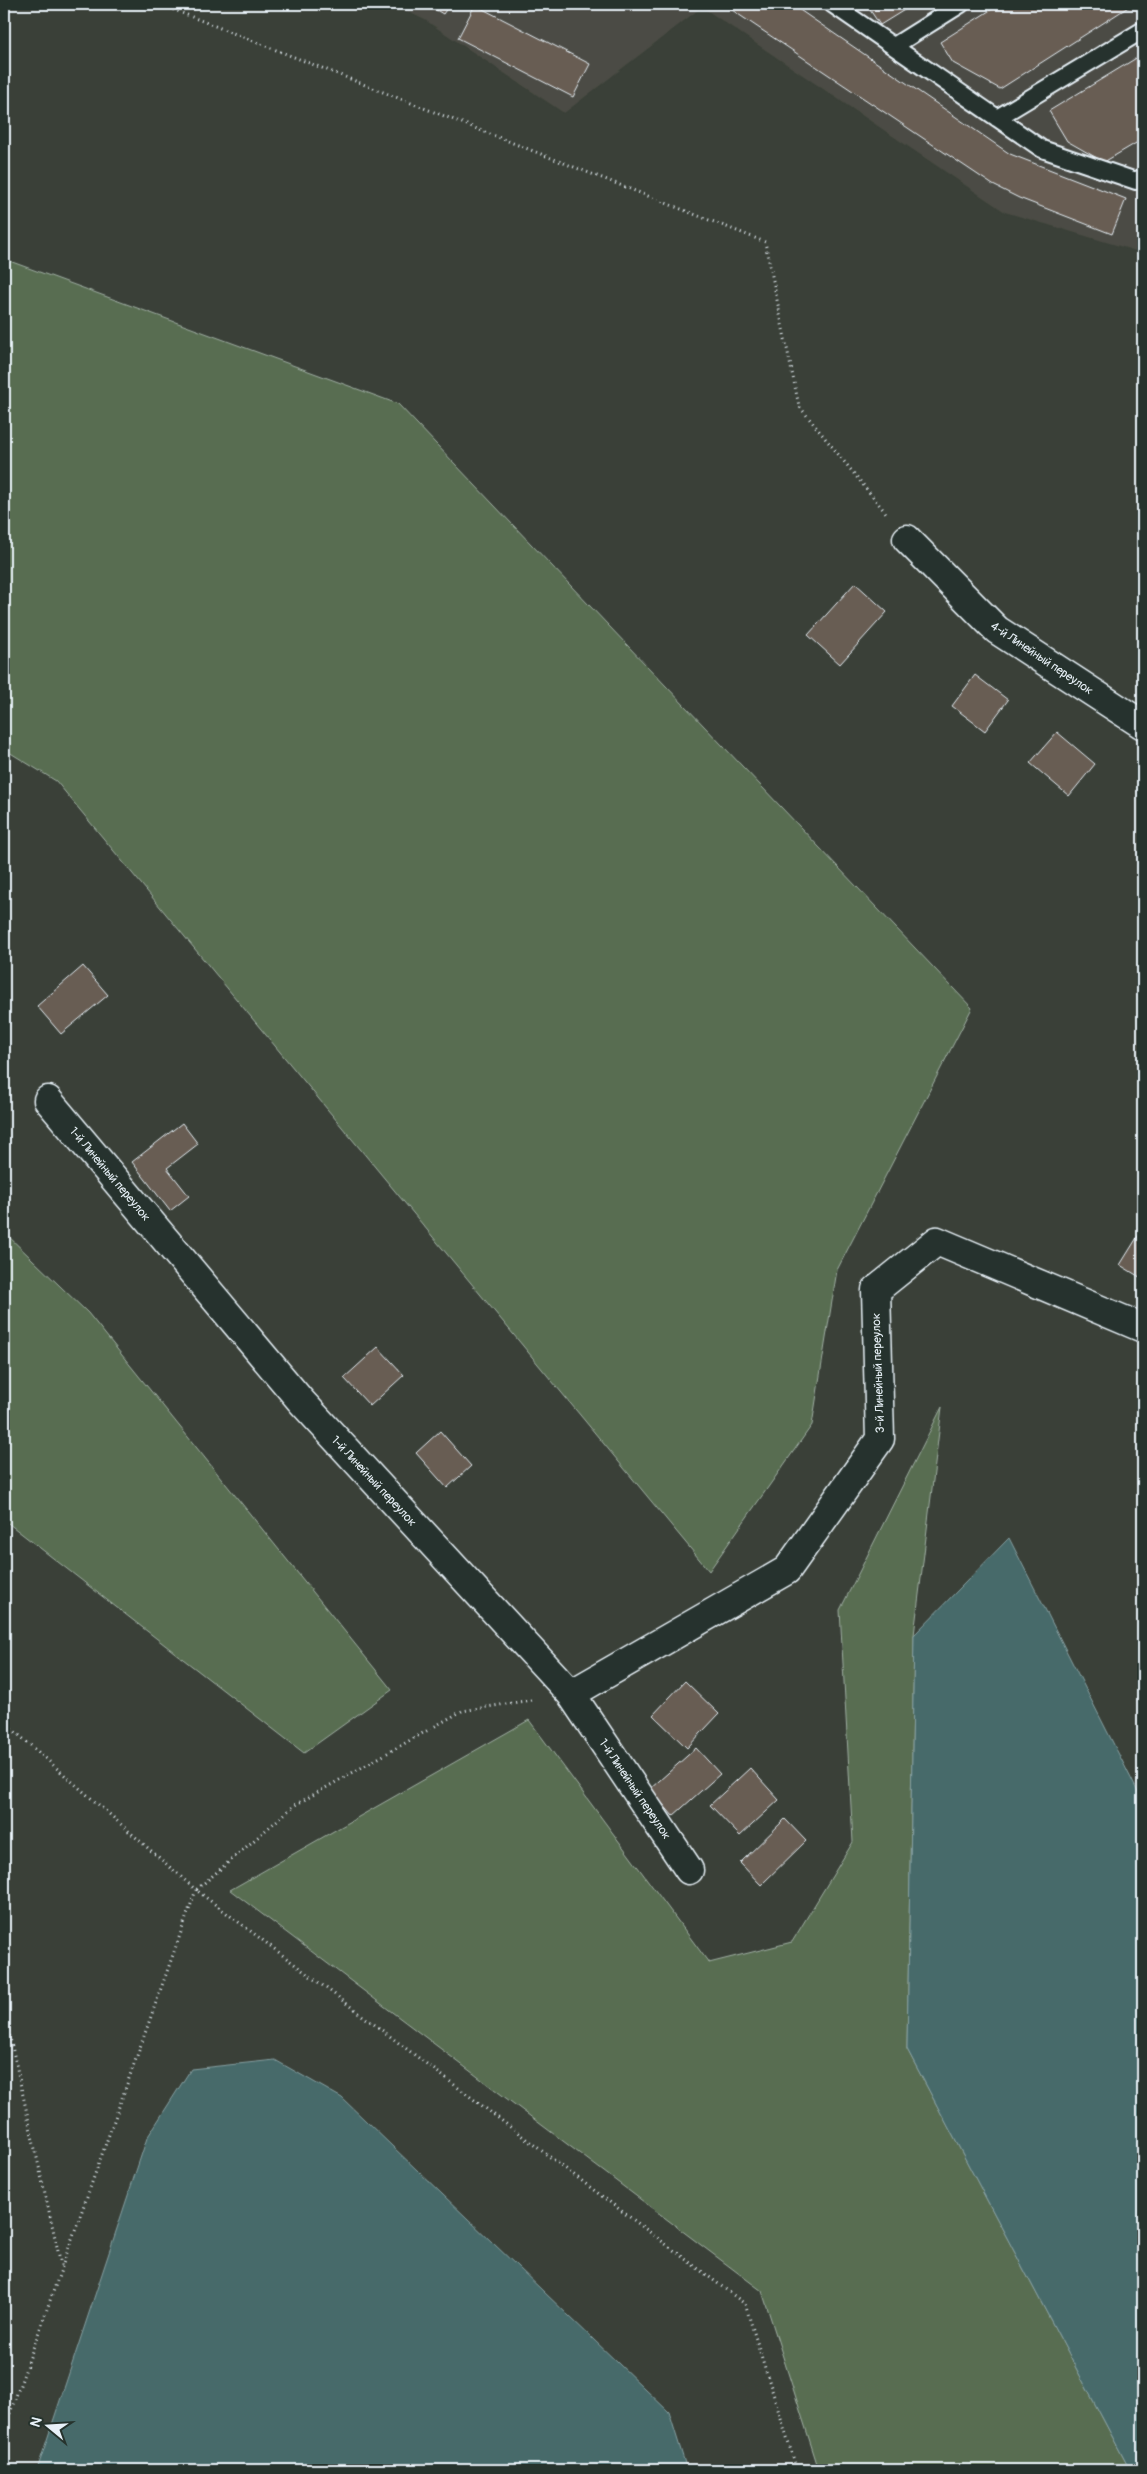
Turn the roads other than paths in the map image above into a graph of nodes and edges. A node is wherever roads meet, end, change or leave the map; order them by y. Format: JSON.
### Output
{"nodes":[{"id":1,"x":832,"y":4,"type":"edge"},
{"id":2,"x":961,"y":4,"type":"edge"},
{"id":3,"x":1143,"y":30,"type":"edge"},
{"id":4,"x":894,"y":46,"type":"junction"},
{"id":5,"x":997,"y":118,"type":"junction"},
{"id":6,"x":1143,"y":177,"type":"edge"},
{"id":7,"x":907,"y":539,"type":"road end"},
{"id":8,"x":1143,"y":725,"type":"edge"},
{"id":9,"x":48,"y":1100,"type":"dead end"},
{"id":10,"x":1143,"y":1328,"type":"edge"},
{"id":11,"x":571,"y":1694,"type":"junction"},
{"id":12,"x":689,"y":1870,"type":"dead end"}],
"edges":[{"from":1,"to":4,"type":"lane"},
{"from":2,"to":4,"type":"lane"},
{"from":3,"to":5,"type":"lane"},
{"from":4,"to":5,"type":"lane"},
{"from":5,"to":6,"type":"lane"},
{"from":7,"to":8,"type":"street","name":"4-й Линейный переулок"},
{"from":9,"to":11,"type":"street","name":"1-й Линейный переулок"},
{"from":10,"to":11,"type":"street","name":"3-й Линейный переулок"},
{"from":11,"to":12,"type":"street","name":"1-й Линейный переулок"}]}
